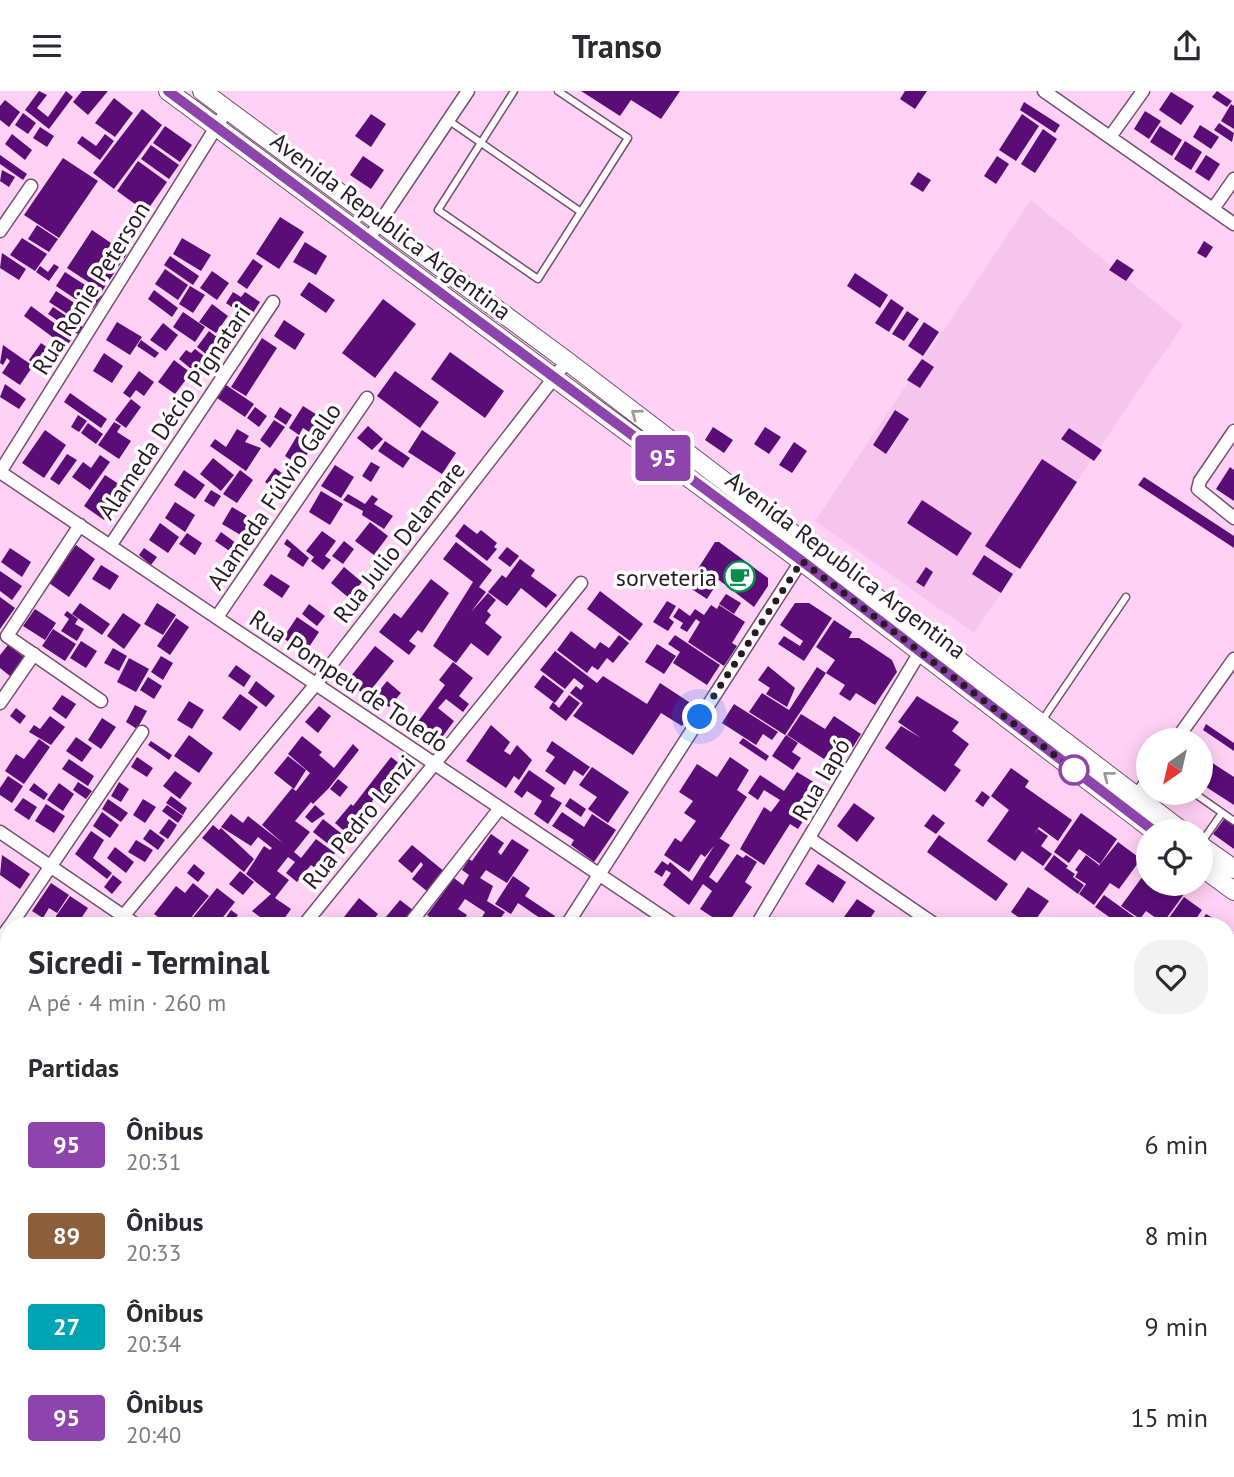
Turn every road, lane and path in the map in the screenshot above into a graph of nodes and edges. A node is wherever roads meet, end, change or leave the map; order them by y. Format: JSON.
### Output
{"nodes":[{"id":1,"x":168,"y":91,"type":"edge"},
{"id":2,"x":202,"y":91,"type":"edge"},
{"id":3,"x":468,"y":91,"type":"edge"},
{"id":4,"x":514,"y":91,"type":"edge"},
{"id":5,"x":558,"y":91,"type":"edge"},
{"id":6,"x":1044,"y":91,"type":"edge"},
{"id":7,"x":1143,"y":91,"type":"edge"},
{"id":8,"x":227,"y":110,"type":"junction"},
{"id":9,"x":448,"y":120,"type":"junction"},
{"id":10,"x":217,"y":127,"type":"junction"},
{"id":11,"x":1110,"y":138,"type":"junction"},
{"id":12,"x":481,"y":143,"type":"junction"},
{"id":13,"x":1234,"y":179,"type":"edge"},
{"id":14,"x":32,"y":186,"type":"dead end"},
{"id":15,"x":1213,"y":209,"type":"junction"},
{"id":16,"x":581,"y":212,"type":"junction"},
{"id":17,"x":379,"y":223,"type":"junction"},
{"id":18,"x":1234,"y":224,"type":"edge"},
{"id":19,"x":0,"y":231,"type":"edge"},
{"id":20,"x":368,"y":240,"type":"junction"},
{"id":21,"x":273,"y":302,"type":"dead end"},
{"id":22,"x":567,"y":361,"type":"junction"},
{"id":23,"x":554,"y":377,"type":"junction"},
{"id":24,"x":367,"y":398,"type":"dead end"},
{"id":25,"x":1234,"y":431,"type":"edge"},
{"id":26,"x":0,"y":472,"type":"edge"},
{"id":27,"x":1234,"y":518,"type":"edge"},
{"id":28,"x":80,"y":526,"type":"junction"},
{"id":29,"x":110,"y":546,"type":"junction"},
{"id":30,"x":806,"y":554,"type":"junction"},
{"id":31,"x":581,"y":583,"type":"dead end"},
{"id":32,"x":1126,"y":597,"type":"dead end"},
{"id":33,"x":217,"y":617,"type":"junction"},
{"id":34,"x":924,"y":645,"type":"junction"},
{"id":35,"x":34,"y":654,"type":"junction"},
{"id":36,"x":1234,"y":659,"type":"edge"},
{"id":37,"x":316,"y":684,"type":"junction"},
{"id":38,"x":101,"y":701,"type":"dead end"},
{"id":39,"x":0,"y":703,"type":"edge"},
{"id":40,"x":1040,"y":723,"type":"junction"},
{"id":41,"x":1185,"y":728,"type":"edge"},
{"id":42,"x":142,"y":732,"type":"dead end"},
{"id":43,"x":433,"y":763,"type":"junction"},
{"id":44,"x":1136,"y":797,"type":"edge"},
{"id":45,"x":1131,"y":804,"type":"junction"},
{"id":46,"x":1211,"y":805,"type":"edge"},
{"id":47,"x":500,"y":808,"type":"junction"},
{"id":48,"x":1222,"y":813,"type":"junction"},
{"id":49,"x":1144,"y":819,"type":"edge"},
{"id":50,"x":1159,"y":819,"type":"edge"},
{"id":51,"x":1234,"y":821,"type":"edge"},
{"id":52,"x":1213,"y":826,"type":"edge"},
{"id":53,"x":0,"y":832,"type":"edge"},
{"id":54,"x":810,"y":839,"type":"junction"},
{"id":55,"x":1213,"y":854,"type":"edge"},
{"id":56,"x":49,"y":866,"type":"junction"},
{"id":57,"x":1234,"y":869,"type":"edge"},
{"id":58,"x":598,"y":874,"type":"junction"},
{"id":59,"x":1213,"y":876,"type":"edge"},
{"id":60,"x":1234,"y":891,"type":"edge"},
{"id":61,"x":15,"y":917,"type":"edge"},
{"id":62,"x":114,"y":917,"type":"edge"},
{"id":63,"x":122,"y":917,"type":"edge"},
{"id":64,"x":310,"y":917,"type":"edge"},
{"id":65,"x":415,"y":917,"type":"edge"},
{"id":66,"x":572,"y":917,"type":"edge"},
{"id":67,"x":662,"y":917,"type":"edge"},
{"id":68,"x":762,"y":917,"type":"edge"},
{"id":69,"x":924,"y":917,"type":"edge"}],
"edges":[{"from":1,"to":10,"type":"main road","name":"Avenida Republica Argentina"},
{"from":2,"to":8,"type":"main road","name":"Avenida Republica Argentina"},
{"from":3,"to":9,"type":"street"},
{"from":4,"to":12,"type":"lane"},
{"from":5,"to":16,"type":"lane"},
{"from":6,"to":11,"type":"street"},
{"from":7,"to":11,"type":"street"},
{"from":8,"to":10,"type":"street","name":"Rua Ronie Peterson"},
{"from":8,"to":17,"type":"main road","name":"Avenida Republica Argentina"},
{"from":9,"to":12,"type":"lane"},
{"from":9,"to":17,"type":"street"},
{"from":10,"to":20,"type":"main road","name":"Avenida Republica Argentina"},
{"from":10,"to":26,"type":"street","name":"Rua Ronie Peterson"},
{"from":11,"to":15,"type":"street"},
{"from":12,"to":16,"type":"lane"},
{"from":12,"to":16,"type":"lane"},
{"from":13,"to":15,"type":"street"},
{"from":14,"to":19,"type":"street"},
{"from":15,"to":18,"type":"street"},
{"from":17,"to":20,"type":"street"},
{"from":17,"to":22,"type":"main road","name":"Avenida Republica Argentina"},
{"from":20,"to":23,"type":"main road","name":"Avenida Republica Argentina"},
{"from":21,"to":29,"type":"street","name":"Alameda Décio Pignatari"},
{"from":22,"to":23,"type":"street","name":"Rua Julio Delamare"},
{"from":30,"to":22,"type":"main road","name":"Avenida Republica Argentina","one_way":true},
{"from":23,"to":30,"type":"main road","name":"Avenida Republica Argentina"},
{"from":23,"to":37,"type":"street","name":"Rua Julio Delamare"},
{"from":24,"to":33,"type":"street","name":"Alameda Fúlvio Gallo"},
{"from":25,"to":27,"type":"street"},
{"from":26,"to":28,"type":"street","name":"Rua Pompeu de Toledo"},
{"from":28,"to":29,"type":"street","name":"Rua Pompeu de Toledo"},
{"from":28,"to":35,"type":"street"},
{"from":29,"to":33,"type":"street","name":"Rua Pompeu de Toledo"},
{"from":30,"to":34,"type":"main road","name":"Avenida Republica Argentina"},
{"from":30,"to":58,"type":"street"},
{"from":31,"to":43,"type":"street","name":"Rua Pedro Lenzi"},
{"from":32,"to":40,"type":"lane"},
{"from":33,"to":37,"type":"street","name":"Rua Pompeu de Toledo"},
{"from":34,"to":40,"type":"main road","name":"Avenida Republica Argentina"},
{"from":34,"to":45,"type":"main road","name":"Avenida Republica Argentina"},
{"from":34,"to":54,"type":"street","name":"Rua Iapó"},
{"from":35,"to":38,"type":"street"},
{"from":35,"to":39,"type":"street"},
{"from":36,"to":41,"type":"street"},
{"from":37,"to":43,"type":"street","name":"Rua Pompeu de Toledo"},
{"from":37,"to":63,"type":"street","name":"Rua Julio Delamare"},
{"from":45,"to":40,"type":"main road","name":"Avenida Republica Argentina","one_way":true},
{"from":42,"to":56,"type":"street"},
{"from":43,"to":47,"type":"street","name":"Rua Pompeu de Toledo"},
{"from":43,"to":64,"type":"street","name":"Rua Pedro Lenzi"},
{"from":44,"to":45,"type":"street"},
{"from":45,"to":49,"type":"main road","name":"Avenida Republica Argentina"},
{"from":45,"to":50,"type":"main road","name":"Avenida Republica Argentina"},
{"from":46,"to":48,"type":"lane"},
{"from":47,"to":58,"type":"street","name":"Rua Pompeu de Toledo"},
{"from":47,"to":65,"type":"street"},
{"from":48,"to":51,"type":"lane"},
{"from":48,"to":52,"type":"lane"},
{"from":53,"to":56,"type":"street"},
{"from":54,"to":68,"type":"street","name":"Rua Iapó"},
{"from":54,"to":69,"type":"street"},
{"from":55,"to":57,"type":"main road"},
{"from":56,"to":61,"type":"street"},
{"from":56,"to":62,"type":"street"},
{"from":58,"to":66,"type":"street"},
{"from":58,"to":67,"type":"street","name":"Rua Pompeu de Toledo"},
{"from":59,"to":60,"type":"main road"}]}
